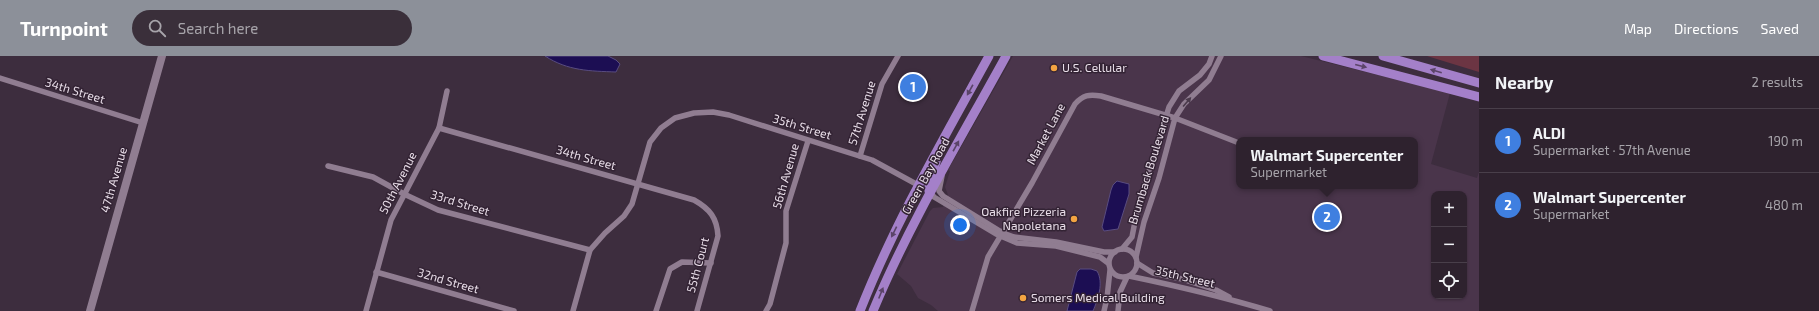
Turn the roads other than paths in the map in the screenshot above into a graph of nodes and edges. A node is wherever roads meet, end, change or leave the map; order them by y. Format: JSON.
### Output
{"nodes":[{"id":1,"x":162,"y":56,"type":"edge"},
{"id":2,"x":898,"y":56,"type":"edge"},
{"id":3,"x":989,"y":56,"type":"edge"},
{"id":4,"x":1006,"y":56,"type":"edge"},
{"id":5,"x":1212,"y":56,"type":"edge"},
{"id":6,"x":1221,"y":56,"type":"edge"},
{"id":7,"x":1323,"y":56,"type":"edge"},
{"id":8,"x":1383,"y":56,"type":"edge"},
{"id":9,"x":0,"y":78,"type":"edge"},
{"id":10,"x":1476,"y":82,"type":"edge"},
{"id":11,"x":447,"y":91,"type":"dead end"},
{"id":12,"x":1479,"y":97,"type":"edge"},
{"id":13,"x":1166,"y":116,"type":"junction"},
{"id":14,"x":1176,"y":118,"type":"junction"},
{"id":15,"x":143,"y":123,"type":"junction"},
{"id":16,"x":438,"y":128,"type":"junction"},
{"id":17,"x":808,"y":141,"type":"junction"},
{"id":18,"x":1236,"y":143,"type":"edge"},
{"id":19,"x":937,"y":152,"type":"junction"},
{"id":20,"x":860,"y":156,"type":"junction"},
{"id":21,"x":328,"y":166,"type":"dead end"},
{"id":22,"x":942,"y":171,"type":"junction"},
{"id":23,"x":637,"y":184,"type":"junction"},
{"id":24,"x":918,"y":185,"type":"junction"},
{"id":25,"x":930,"y":192,"type":"junction"},
{"id":26,"x":404,"y":194,"type":"junction"},
{"id":27,"x":916,"y":218,"type":"junction"},
{"id":28,"x":717,"y":225,"type":"joint"},
{"id":29,"x":1002,"y":234,"type":"junction"},
{"id":30,"x":1122,"y":249,"type":"junction"},
{"id":31,"x":590,"y":250,"type":"junction"},
{"id":32,"x":1114,"y":252,"type":"junction"},
{"id":33,"x":1136,"y":260,"type":"junction"},
{"id":34,"x":711,"y":263,"type":"junction"},
{"id":35,"x":1108,"y":263,"type":"junction"},
{"id":36,"x":1110,"y":270,"type":"junction"},
{"id":37,"x":376,"y":272,"type":"junction"},
{"id":38,"x":1128,"y":276,"type":"junction"},
{"id":39,"x":1235,"y":300,"type":"junction"},
{"id":40,"x":90,"y":311,"type":"edge"},
{"id":41,"x":366,"y":311,"type":"edge"},
{"id":42,"x":514,"y":311,"type":"edge"},
{"id":43,"x":573,"y":311,"type":"edge"},
{"id":44,"x":656,"y":311,"type":"edge"},
{"id":45,"x":697,"y":311,"type":"edge"},
{"id":46,"x":766,"y":311,"type":"edge"},
{"id":47,"x":860,"y":311,"type":"edge"},
{"id":48,"x":873,"y":311,"type":"edge"},
{"id":49,"x":972,"y":311,"type":"edge"},
{"id":50,"x":1104,"y":311,"type":"edge"},
{"id":51,"x":1118,"y":311,"type":"edge"},
{"id":52,"x":1270,"y":311,"type":"edge"}],
"edges":[{"from":1,"to":15,"type":"street","name":"47th Avenue"},
{"from":2,"to":20,"type":"street","name":"57th Avenue"},
{"from":3,"to":19,"type":"main road","name":"Green Bay Road","one_way":true},
{"from":22,"to":4,"type":"main road","name":"Green Bay Road","one_way":true},
{"from":5,"to":13,"type":"street","name":"Brumback Boulevard"},
{"from":14,"to":6,"type":"street","name":"Brumback Boulevard","one_way":true},
{"from":7,"to":12,"type":"main road","one_way":true},
{"from":10,"to":8,"type":"main road","one_way":true},
{"from":9,"to":15,"type":"street","name":"34th Street"},
{"from":11,"to":16,"type":"street","name":"50th Avenue"},
{"from":13,"to":14,"type":"street","name":"Market Lane"},
{"from":13,"to":29,"type":"street","name":"Market Lane"},
{"from":13,"to":30,"type":"street","name":"Brumback Boulevard"},
{"from":14,"to":18,"type":"street","name":"Market Lane"},
{"from":14,"to":33,"type":"street","name":"Brumback Boulevard"},
{"from":15,"to":40,"type":"street","name":"47th Avenue"},
{"from":16,"to":23,"type":"street","name":"34th Street"},
{"from":16,"to":26,"type":"street","name":"50th Avenue"},
{"from":17,"to":20,"type":"street","name":"35th Street"},
{"from":17,"to":23,"type":"street","name":"35th Street"},
{"from":17,"to":46,"type":"street","name":"56th Avenue"},
{"from":19,"to":24,"type":"main road","name":"Green Bay Road"},
{"from":19,"to":25,"type":"main road"},
{"from":20,"to":24,"type":"street","name":"35th Street"},
{"from":21,"to":26,"type":"street","name":"33rd Street"},
{"from":22,"to":25,"type":"main road","name":"Green Bay Road"},
{"from":22,"to":29,"type":"street"},
{"from":23,"to":28,"type":"street","name":"34th Street"},
{"from":23,"to":31,"type":"street"},
{"from":24,"to":27,"type":"main road"},
{"from":24,"to":47,"type":"main road","name":"Green Bay Road","one_way":true},
{"from":25,"to":27,"type":"main road","name":"Green Bay Road"},
{"from":25,"to":29,"type":"street"},
{"from":26,"to":31,"type":"street","name":"33rd Street"},
{"from":26,"to":37,"type":"street","name":"50th Avenue"},
{"from":48,"to":27,"type":"main road","name":"Green Bay Road","one_way":true},
{"from":28,"to":34,"type":"street","name":"55th Court"},
{"from":29,"to":32,"type":"street"},
{"from":29,"to":35,"type":"street"},
{"from":29,"to":49,"type":"street","name":"Market Lane"},
{"from":30,"to":32,"type":"street"},
{"from":30,"to":33,"type":"street"},
{"from":31,"to":43,"type":"street"},
{"from":32,"to":35,"type":"street"},
{"from":33,"to":38,"type":"street"},
{"from":33,"to":39,"type":"street","name":"35th Street"},
{"from":34,"to":44,"type":"street"},
{"from":34,"to":45,"type":"street","name":"55th Court"},
{"from":35,"to":36,"type":"street"},
{"from":36,"to":38,"type":"street"},
{"from":36,"to":50,"type":"street"},
{"from":37,"to":41,"type":"street","name":"50th Avenue"},
{"from":37,"to":42,"type":"street","name":"32nd Street"},
{"from":38,"to":39,"type":"street","name":"35th Street"},
{"from":38,"to":51,"type":"street"},
{"from":39,"to":52,"type":"street","name":"35th Street"}]}
